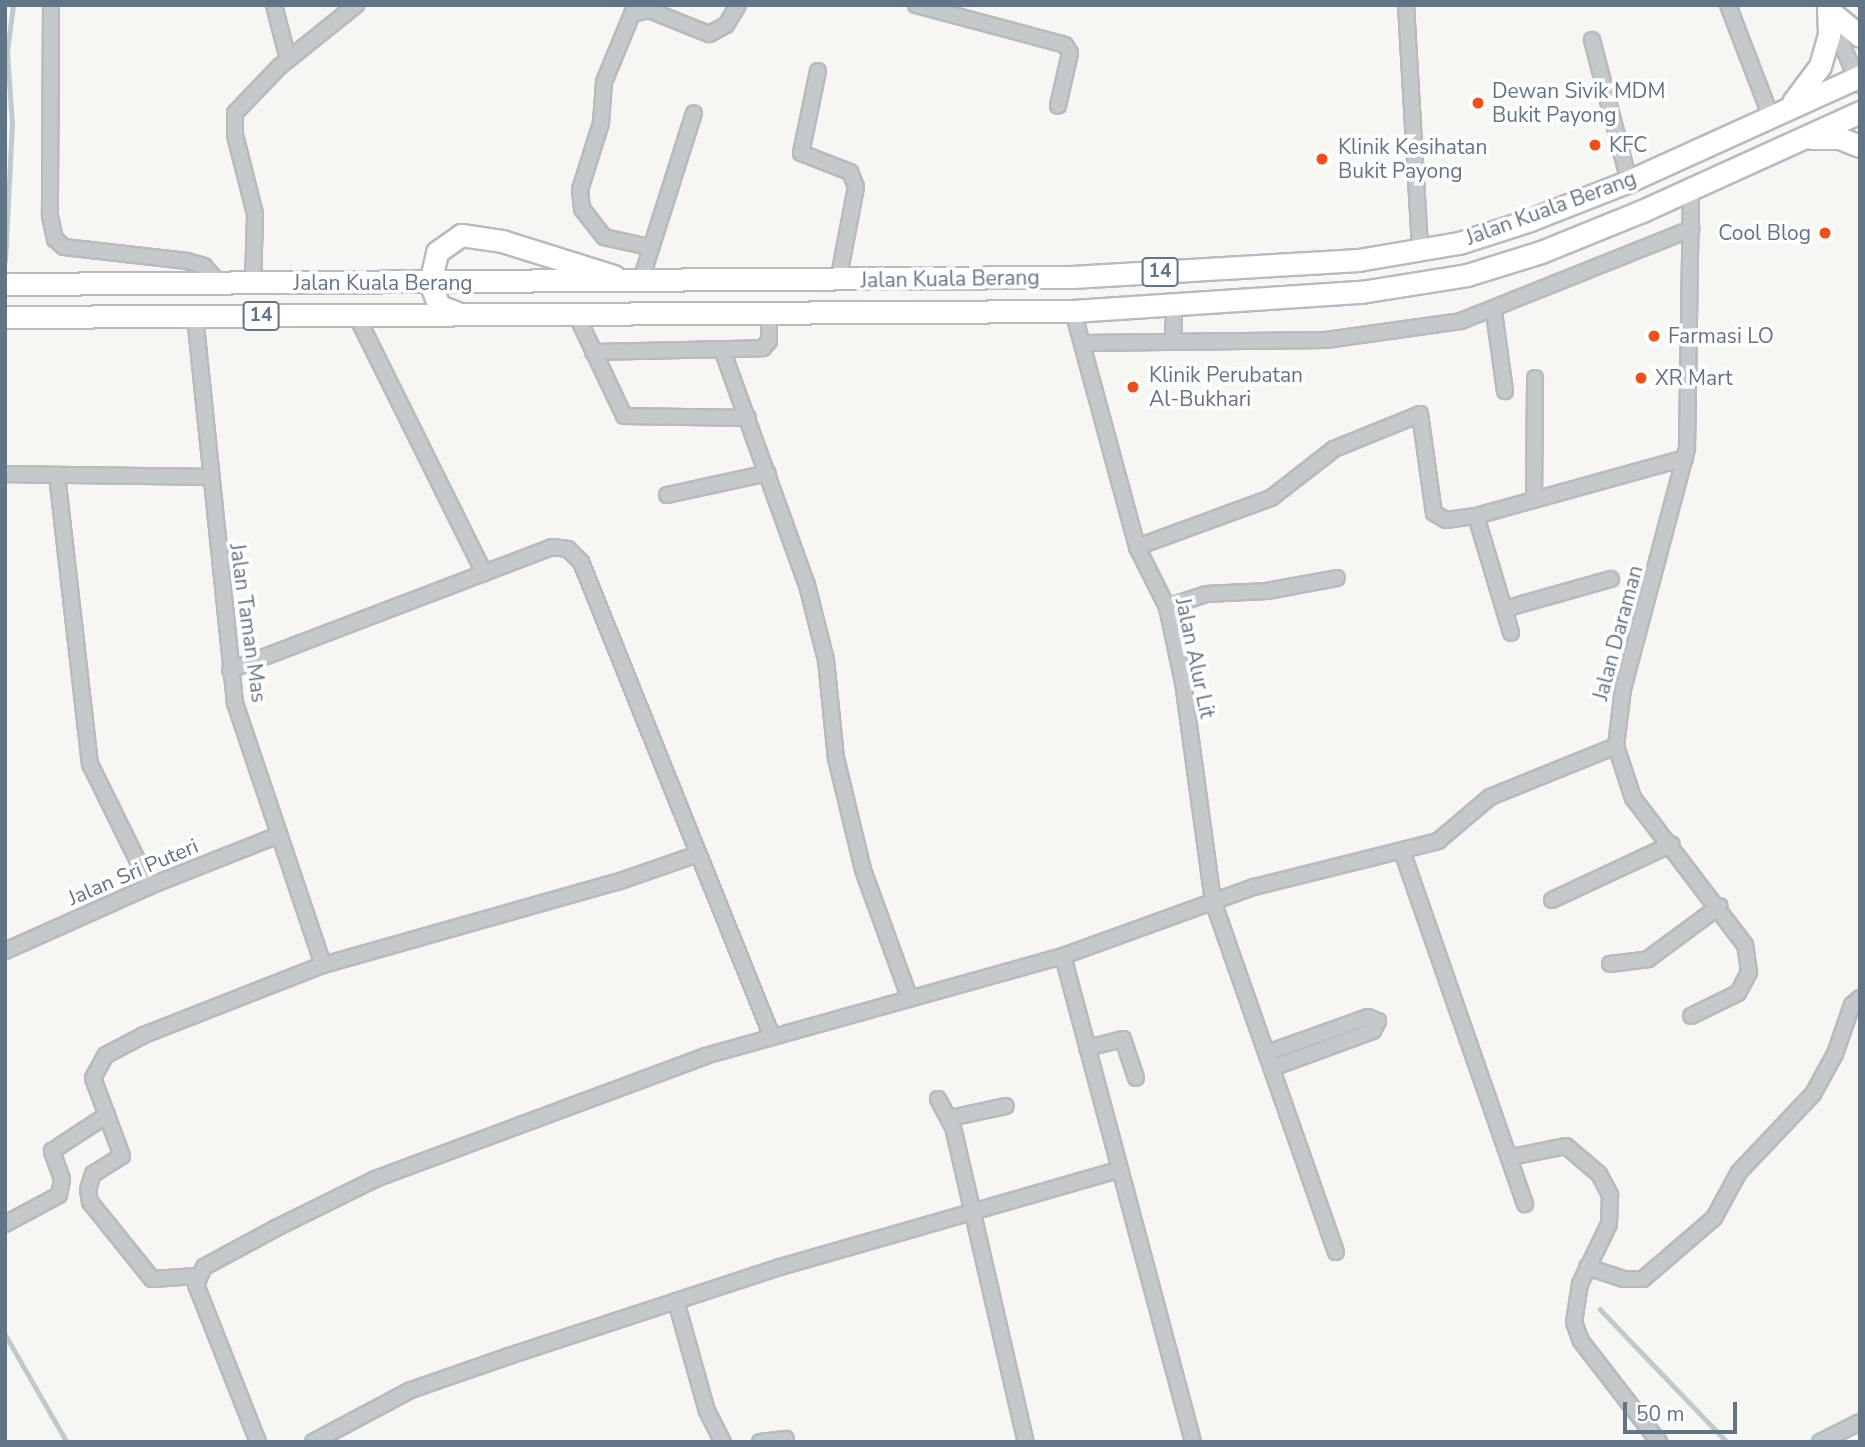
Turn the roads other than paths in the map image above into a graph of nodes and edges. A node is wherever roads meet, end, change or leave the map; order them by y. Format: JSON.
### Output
{"nodes":[{"id":1,"x":51,"y":5,"type":"edge"},
{"id":2,"x":274,"y":5,"type":"edge"},
{"id":3,"x":356,"y":5,"type":"edge"},
{"id":4,"x":738,"y":5,"type":"edge"},
{"id":5,"x":916,"y":5,"type":"edge"},
{"id":6,"x":1406,"y":5,"type":"edge"},
{"id":7,"x":1728,"y":5,"type":"edge"},
{"id":8,"x":1827,"y":8,"type":"edge"},
{"id":9,"x":1860,"y":36,"type":"edge"},
{"id":10,"x":1592,"y":40,"type":"dead end"},
{"id":11,"x":288,"y":60,"type":"junction"},
{"id":12,"x":818,"y":71,"type":"dead end"},
{"id":13,"x":1858,"y":80,"type":"edge"},
{"id":14,"x":1058,"y":106,"type":"dead end"},
{"id":15,"x":694,"y":113,"type":"dead end"},
{"id":16,"x":1779,"y":113,"type":"junction"},
{"id":17,"x":1860,"y":113,"type":"edge"},
{"id":18,"x":1799,"y":140,"type":"junction"},
{"id":19,"x":1860,"y":146,"type":"edge"},
{"id":20,"x":1629,"y":181,"type":"junction"},
{"id":21,"x":1691,"y":189,"type":"junction"},
{"id":22,"x":1691,"y":229,"type":"junction"},
{"id":23,"x":649,"y":247,"type":"junction"},
{"id":24,"x":1420,"y":250,"type":"junction"},
{"id":25,"x":838,"y":281,"type":"junction"},
{"id":26,"x":219,"y":283,"type":"junction"},
{"id":27,"x":253,"y":283,"type":"junction"},
{"id":28,"x":430,"y":283,"type":"junction"},
{"id":29,"x":638,"y":283,"type":"junction"},
{"id":30,"x":5,"y":284,"type":"edge"},
{"id":31,"x":1174,"y":304,"type":"junction"},
{"id":32,"x":1073,"y":311,"type":"junction"},
{"id":33,"x":1494,"y":312,"type":"junction"},
{"id":34,"x":769,"y":315,"type":"junction"},
{"id":35,"x":195,"y":316,"type":"junction"},
{"id":36,"x":479,"y":316,"type":"junction"},
{"id":37,"x":577,"y":316,"type":"junction"},
{"id":38,"x":5,"y":317,"type":"edge"},
{"id":39,"x":357,"y":317,"type":"junction"},
{"id":40,"x":1173,"y":341,"type":"junction"},
{"id":41,"x":1082,"y":343,"type":"junction"},
{"id":42,"x":593,"y":352,"type":"junction"},
{"id":43,"x":723,"y":352,"type":"junction"},
{"id":44,"x":1535,"y":378,"type":"dead end"},
{"id":45,"x":1505,"y":391,"type":"dead end"},
{"id":46,"x":748,"y":418,"type":"junction"},
{"id":47,"x":1685,"y":458,"type":"junction"},
{"id":48,"x":768,"y":473,"type":"junction"},
{"id":49,"x":5,"y":474,"type":"edge"},
{"id":50,"x":57,"y":475,"type":"junction"},
{"id":51,"x":209,"y":477,"type":"junction"},
{"id":52,"x":667,"y":495,"type":"dead end"},
{"id":53,"x":1534,"y":499,"type":"junction"},
{"id":54,"x":1476,"y":516,"type":"junction"},
{"id":55,"x":1137,"y":547,"type":"junction"},
{"id":56,"x":484,"y":573,"type":"junction"},
{"id":57,"x":1337,"y":578,"type":"dead end"},
{"id":58,"x":1611,"y":579,"type":"dead end"},
{"id":59,"x":1167,"y":607,"type":"junction"},
{"id":60,"x":1504,"y":609,"type":"junction"},
{"id":61,"x":1511,"y":633,"type":"dead end"},
{"id":62,"x":230,"y":670,"type":"junction"},
{"id":63,"x":1616,"y":746,"type":"junction"},
{"id":64,"x":279,"y":835,"type":"junction"},
{"id":65,"x":1672,"y":844,"type":"junction"},
{"id":66,"x":1402,"y":851,"type":"junction"},
{"id":67,"x":698,"y":854,"type":"junction"},
{"id":68,"x":150,"y":886,"type":"junction"},
{"id":69,"x":1552,"y":900,"type":"dead end"},
{"id":70,"x":1213,"y":901,"type":"junction"},
{"id":71,"x":1720,"y":906,"type":"junction"},
{"id":72,"x":5,"y":951,"type":"edge"},
{"id":73,"x":1063,"y":956,"type":"junction"},
{"id":74,"x":1609,"y":964,"type":"dead end"},
{"id":75,"x":323,"y":965,"type":"junction"},
{"id":76,"x":910,"y":999,"type":"junction"},
{"id":77,"x":1860,"y":999,"type":"edge"},
{"id":78,"x":1691,"y":1016,"type":"dead end"},
{"id":79,"x":771,"y":1034,"type":"junction"},
{"id":80,"x":1087,"y":1048,"type":"junction"},
{"id":81,"x":1267,"y":1053,"type":"junction"},
{"id":82,"x":1272,"y":1068,"type":"junction"},
{"id":83,"x":1136,"y":1078,"type":"dead end"},
{"id":84,"x":937,"y":1099,"type":"dead end"},
{"id":85,"x":1006,"y":1105,"type":"dead end"},
{"id":86,"x":107,"y":1115,"type":"junction"},
{"id":87,"x":950,"y":1118,"type":"junction"},
{"id":88,"x":1511,"y":1157,"type":"junction"},
{"id":89,"x":1118,"y":1170,"type":"junction"},
{"id":90,"x":1525,"y":1204,"type":"dead end"},
{"id":91,"x":974,"y":1210,"type":"junction"},
{"id":92,"x":5,"y":1224,"type":"edge"},
{"id":93,"x":1336,"y":1252,"type":"dead end"},
{"id":94,"x":1587,"y":1267,"type":"junction"},
{"id":95,"x":197,"y":1276,"type":"junction"},
{"id":96,"x":676,"y":1301,"type":"junction"},
{"id":97,"x":1860,"y":1422,"type":"edge"},
{"id":98,"x":786,"y":1439,"type":"dead end"},
{"id":99,"x":258,"y":1442,"type":"edge"},
{"id":100,"x":313,"y":1442,"type":"edge"},
{"id":101,"x":723,"y":1442,"type":"edge"},
{"id":102,"x":760,"y":1442,"type":"edge"},
{"id":103,"x":1026,"y":1442,"type":"edge"},
{"id":104,"x":1193,"y":1442,"type":"edge"},
{"id":105,"x":1659,"y":1442,"type":"edge"},
{"id":106,"x":1820,"y":1442,"type":"edge"}],
"edges":[{"from":1,"to":26,"type":"street"},
{"from":2,"to":11,"type":"street"},
{"from":3,"to":11,"type":"street"},
{"from":4,"to":23,"type":"street"},
{"from":5,"to":14,"type":"street"},
{"from":6,"to":24,"type":"street"},
{"from":7,"to":16,"type":"street"},
{"from":8,"to":9,"type":"highway"},
{"from":8,"to":13,"type":"street"},
{"from":8,"to":16,"type":"highway"},
{"from":10,"to":20,"type":"street"},
{"from":11,"to":27,"type":"street"},
{"from":12,"to":25,"type":"street"},
{"from":13,"to":16,"type":"highway","name":"Jalan Kuala Berang","number":"14"},
{"from":15,"to":23,"type":"street"},
{"from":16,"to":20,"type":"highway","name":"Jalan Kuala Berang","number":"14"},
{"from":17,"to":18,"type":"highway","name":"Jalan Kuala Berang","number":"14"},
{"from":18,"to":19,"type":"highway"},
{"from":18,"to":21,"type":"highway","name":"Jalan Kuala Berang","number":"14"},
{"from":20,"to":24,"type":"highway","name":"Jalan Kuala Berang","number":"14"},
{"from":21,"to":22,"type":"street","name":"Jalan Daraman"},
{"from":21,"to":31,"type":"highway","name":"Jalan Kuala Berang","number":"14"},
{"from":22,"to":33,"type":"street"},
{"from":22,"to":47,"type":"street","name":"Jalan Daraman"},
{"from":23,"to":29,"type":"street"},
{"from":24,"to":25,"type":"highway","name":"Jalan Kuala Berang","number":"14"},
{"from":25,"to":29,"type":"highway","name":"Jalan Kuala Berang","number":"14"},
{"from":26,"to":27,"type":"highway","name":"Jalan Kuala Berang","number":"14"},
{"from":26,"to":30,"type":"highway","name":"Jalan Kuala Berang","number":"14"},
{"from":27,"to":28,"type":"highway","name":"Jalan Kuala Berang","number":"14"},
{"from":28,"to":29,"type":"highway","name":"Jalan Kuala Berang","number":"14"},
{"from":28,"to":29,"type":"highway"},
{"from":28,"to":36,"type":"highway"},
{"from":31,"to":32,"type":"highway","name":"Jalan Kuala Berang","number":"14"},
{"from":31,"to":40,"type":"street"},
{"from":32,"to":34,"type":"highway","name":"Jalan Kuala Berang","number":"14"},
{"from":32,"to":41,"type":"street","name":"Jalan Alur Lit"},
{"from":33,"to":40,"type":"street"},
{"from":33,"to":45,"type":"street"},
{"from":34,"to":37,"type":"highway","name":"Jalan Kuala Berang","number":"14"},
{"from":34,"to":43,"type":"street"},
{"from":35,"to":38,"type":"highway","name":"Jalan Kuala Berang","number":"14"},
{"from":35,"to":39,"type":"highway","name":"Jalan Kuala Berang","number":"14"},
{"from":35,"to":51,"type":"street","name":"Jalan Taman Mas"},
{"from":36,"to":37,"type":"highway","name":"Jalan Kuala Berang","number":"14"},
{"from":36,"to":39,"type":"highway","name":"Jalan Kuala Berang","number":"14"},
{"from":37,"to":42,"type":"street"},
{"from":39,"to":56,"type":"street"},
{"from":40,"to":41,"type":"street"},
{"from":41,"to":55,"type":"street","name":"Jalan Alur Lit"},
{"from":42,"to":43,"type":"street"},
{"from":42,"to":46,"type":"street"},
{"from":43,"to":46,"type":"street"},
{"from":44,"to":53,"type":"street"},
{"from":46,"to":48,"type":"street"},
{"from":47,"to":53,"type":"street"},
{"from":47,"to":63,"type":"street","name":"Jalan Daraman"},
{"from":48,"to":52,"type":"street"},
{"from":48,"to":76,"type":"street"},
{"from":49,"to":50,"type":"street"},
{"from":50,"to":51,"type":"street"},
{"from":50,"to":68,"type":"street"},
{"from":51,"to":62,"type":"street","name":"Jalan Taman Mas"},
{"from":53,"to":54,"type":"street"},
{"from":54,"to":55,"type":"street"},
{"from":54,"to":60,"type":"street"},
{"from":55,"to":59,"type":"street","name":"Jalan Alur Lit"},
{"from":56,"to":62,"type":"street"},
{"from":56,"to":67,"type":"street"},
{"from":57,"to":59,"type":"street"},
{"from":58,"to":60,"type":"street"},
{"from":59,"to":70,"type":"street","name":"Jalan Alur Lit"},
{"from":60,"to":61,"type":"street"},
{"from":62,"to":64,"type":"street","name":"Jalan Taman Mas"},
{"from":63,"to":65,"type":"street","name":"Jalan Daraman"},
{"from":63,"to":66,"type":"street"},
{"from":64,"to":68,"type":"street","name":"Jalan Sri Puteri"},
{"from":64,"to":75,"type":"street","name":"Jalan Taman Mas"},
{"from":65,"to":69,"type":"street"},
{"from":65,"to":71,"type":"street","name":"Jalan Daraman"},
{"from":66,"to":70,"type":"street"},
{"from":66,"to":88,"type":"street"},
{"from":67,"to":75,"type":"street"},
{"from":67,"to":79,"type":"street"},
{"from":68,"to":72,"type":"street","name":"Jalan Sri Puteri"},
{"from":70,"to":73,"type":"street"},
{"from":70,"to":81,"type":"street","name":"Jalan Alur Lit"},
{"from":71,"to":74,"type":"street"},
{"from":71,"to":78,"type":"street","name":"Jalan Daraman"},
{"from":73,"to":76,"type":"street"},
{"from":73,"to":80,"type":"street"},
{"from":75,"to":86,"type":"street"},
{"from":76,"to":79,"type":"street"},
{"from":77,"to":94,"type":"street"},
{"from":79,"to":95,"type":"street"},
{"from":80,"to":83,"type":"street"},
{"from":80,"to":89,"type":"street"},
{"from":81,"to":82,"type":"street","name":"Jalan Alur Lit"},
{"from":81,"to":82,"type":"street"},
{"from":82,"to":93,"type":"street","name":"Jalan Alur Lit"},
{"from":84,"to":87,"type":"street"},
{"from":85,"to":87,"type":"street"},
{"from":86,"to":92,"type":"street"},
{"from":86,"to":95,"type":"street"},
{"from":87,"to":91,"type":"street"},
{"from":88,"to":90,"type":"street"},
{"from":88,"to":94,"type":"street"},
{"from":89,"to":91,"type":"street"},
{"from":89,"to":104,"type":"street"},
{"from":91,"to":96,"type":"street"},
{"from":91,"to":103,"type":"street"},
{"from":94,"to":105,"type":"street"},
{"from":95,"to":99,"type":"street"},
{"from":96,"to":100,"type":"street"},
{"from":96,"to":101,"type":"street"},
{"from":97,"to":106,"type":"street"},
{"from":98,"to":102,"type":"street"}]}
